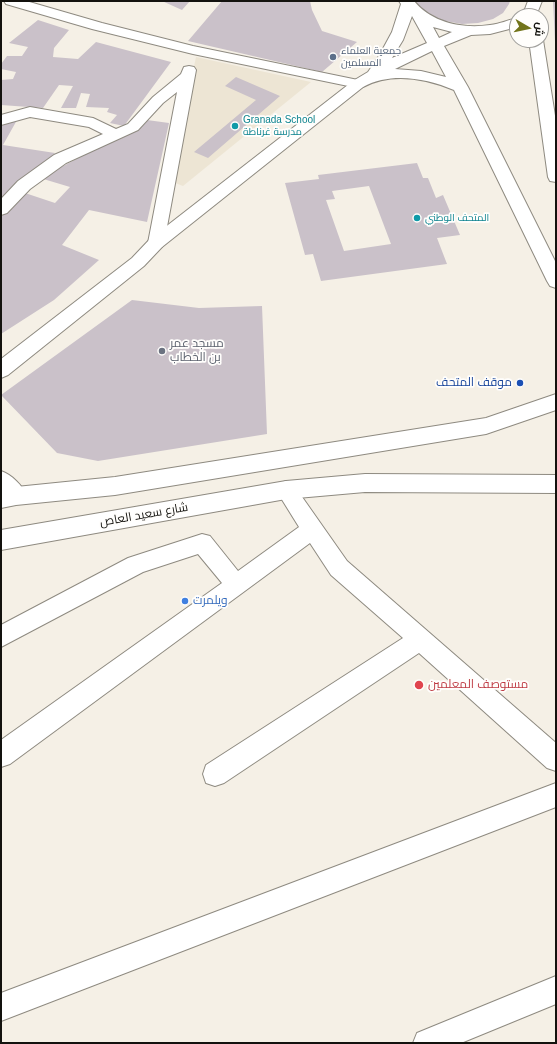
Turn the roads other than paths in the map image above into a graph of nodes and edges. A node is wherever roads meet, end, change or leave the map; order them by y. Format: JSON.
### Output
{"nodes":[{"id":1,"x":11,"y":1,"type":"edge"},
{"id":2,"x":411,"y":7,"type":"edge"},
{"id":3,"x":509,"y":25,"type":"edge"},
{"id":4,"x":470,"y":30,"type":"junction"},
{"id":5,"x":435,"y":44,"type":"junction"},
{"id":6,"x":537,"y":48,"type":"edge"},
{"id":7,"x":193,"y":50,"type":"junction"},
{"id":8,"x":188,"y":76,"type":"junction"},
{"id":9,"x":364,"y":81,"type":"junction"},
{"id":10,"x":460,"y":87,"type":"junction"},
{"id":11,"x":1,"y":120,"type":"edge"},
{"id":12,"x":115,"y":134,"type":"junction"},
{"id":13,"x":556,"y":177,"type":"edge"},
{"id":14,"x":1,"y":209,"type":"edge"},
{"id":15,"x":156,"y":243,"type":"junction"},
{"id":16,"x":556,"y":281,"type":"edge"},
{"id":17,"x":1,"y":370,"type":"edge"},
{"id":18,"x":556,"y":402,"type":"edge"},
{"id":19,"x":1,"y":480,"type":"edge"},
{"id":20,"x":556,"y":484,"type":"edge"},
{"id":21,"x":286,"y":490,"type":"junction"},
{"id":22,"x":8,"y":498,"type":"edge"},
{"id":23,"x":313,"y":528,"type":"junction"},
{"id":24,"x":1,"y":540,"type":"edge"},
{"id":25,"x":236,"y":584,"type":"junction"},
{"id":26,"x":1,"y":637,"type":"edge"},
{"id":27,"x":421,"y":639,"type":"junction"},
{"id":28,"x":1,"y":755,"type":"edge"},
{"id":29,"x":556,"y":759,"type":"edge"},
{"id":30,"x":215,"y":774,"type":"dead end"},
{"id":31,"x":556,"y":795,"type":"edge"},
{"id":32,"x":556,"y":990,"type":"edge"},
{"id":33,"x":1,"y":1007,"type":"edge"},
{"id":34,"x":427,"y":1043,"type":"edge"}],
"edges":[{"from":1,"to":7,"type":"street"},
{"from":2,"to":4,"type":"main road"},
{"from":2,"to":5,"type":"main road"},
{"from":2,"to":9,"type":"main road"},
{"from":3,"to":4,"type":"main road"},
{"from":4,"to":5,"type":"main road"},
{"from":5,"to":9,"type":"main road"},
{"from":5,"to":10,"type":"main road"},
{"from":6,"to":13,"type":"main road"},
{"from":7,"to":8,"type":"street"},
{"from":7,"to":9,"type":"street"},
{"from":8,"to":12,"type":"street"},
{"from":8,"to":15,"type":"street"},
{"from":9,"to":10,"type":"main road"},
{"from":9,"to":15,"type":"main road"},
{"from":10,"to":16,"type":"main road"},
{"from":11,"to":12,"type":"street"},
{"from":12,"to":14,"type":"street"},
{"from":15,"to":17,"type":"main road"},
{"from":18,"to":22,"type":"main road"},
{"from":19,"to":22,"type":"main road"},
{"from":20,"to":21,"type":"main road","name":"شارع سعيد العاص"},
{"from":21,"to":23,"type":"street"},
{"from":21,"to":24,"type":"main road","name":"شارع سعيد العاص"},
{"from":23,"to":25,"type":"street"},
{"from":23,"to":27,"type":"street"},
{"from":25,"to":26,"type":"street"},
{"from":25,"to":28,"type":"street"},
{"from":27,"to":29,"type":"street"},
{"from":27,"to":30,"type":"street"},
{"from":31,"to":33,"type":"street"},
{"from":32,"to":34,"type":"street"}]}
